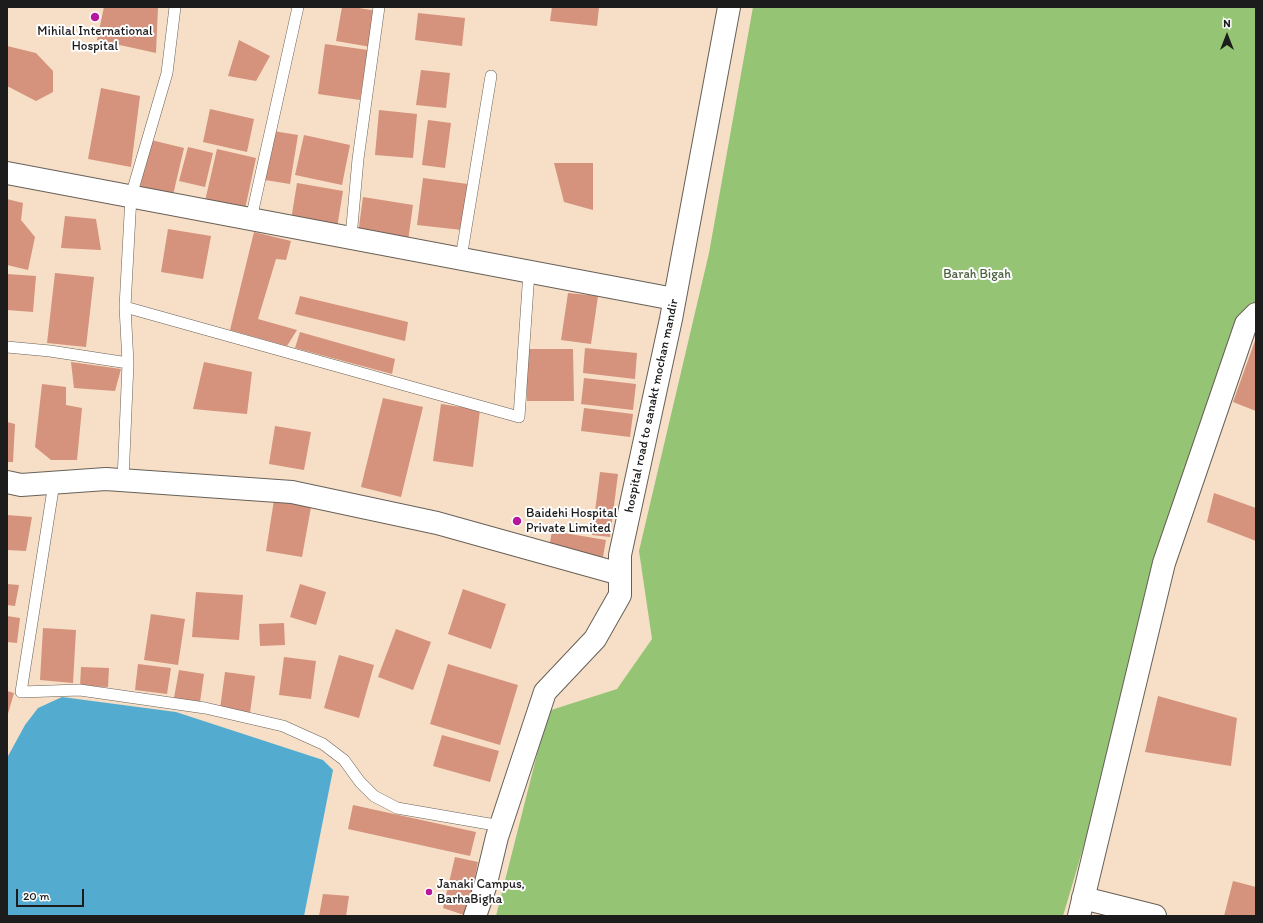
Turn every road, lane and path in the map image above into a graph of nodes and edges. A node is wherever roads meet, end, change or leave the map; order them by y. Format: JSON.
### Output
{"nodes":[{"id":1,"x":175,"y":7,"type":"edge"},
{"id":2,"x":298,"y":7,"type":"edge"},
{"id":3,"x":380,"y":7,"type":"edge"},
{"id":4,"x":729,"y":7,"type":"edge"},
{"id":5,"x":491,"y":76,"type":"dead end"},
{"id":6,"x":7,"y":172,"type":"edge"},
{"id":7,"x":132,"y":196,"type":"junction"},
{"id":8,"x":251,"y":218,"type":"junction"},
{"id":9,"x":351,"y":237,"type":"junction"},
{"id":10,"x":461,"y":258,"type":"junction"},
{"id":11,"x":529,"y":272,"type":"junction"},
{"id":12,"x":674,"y":299,"type":"junction"},
{"id":13,"x":125,"y":307,"type":"junction"},
{"id":14,"x":1256,"y":314,"type":"edge"},
{"id":15,"x":7,"y":347,"type":"edge"},
{"id":16,"x":128,"y":362,"type":"junction"},
{"id":17,"x":123,"y":480,"type":"junction"},
{"id":18,"x":7,"y":482,"type":"edge"},
{"id":19,"x":54,"y":483,"type":"junction"},
{"id":20,"x":620,"y":574,"type":"junction"},
{"id":21,"x":501,"y":826,"type":"junction"},
{"id":22,"x":1081,"y":907,"type":"edge"},
{"id":23,"x":475,"y":916,"type":"edge"},
{"id":24,"x":1155,"y":916,"type":"edge"}],
"edges":[{"from":1,"to":7,"type":"lane"},
{"from":2,"to":8,"type":"lane"},
{"from":3,"to":9,"type":"lane"},
{"from":4,"to":12,"type":"street","name":"hospital road to sanakt mochan mandir"},
{"from":5,"to":10,"type":"lane"},
{"from":6,"to":7,"type":"street"},
{"from":7,"to":8,"type":"street"},
{"from":7,"to":13,"type":"lane"},
{"from":8,"to":9,"type":"street"},
{"from":9,"to":10,"type":"street"},
{"from":10,"to":11,"type":"street"},
{"from":11,"to":12,"type":"street"},
{"from":11,"to":13,"type":"lane"},
{"from":12,"to":20,"type":"street","name":"hospital road to sanakt mochan mandir"},
{"from":13,"to":16,"type":"lane"},
{"from":14,"to":22,"type":"street"},
{"from":15,"to":16,"type":"lane"},
{"from":16,"to":17,"type":"lane"},
{"from":17,"to":19,"type":"street"},
{"from":17,"to":20,"type":"street"},
{"from":18,"to":19,"type":"street"},
{"from":19,"to":21,"type":"lane"},
{"from":20,"to":21,"type":"street","name":"hospital road to sanakt mochan mandir"},
{"from":21,"to":23,"type":"street","name":"hospital road to sanakt mochan mandir"},
{"from":22,"to":24,"type":"street"}]}
